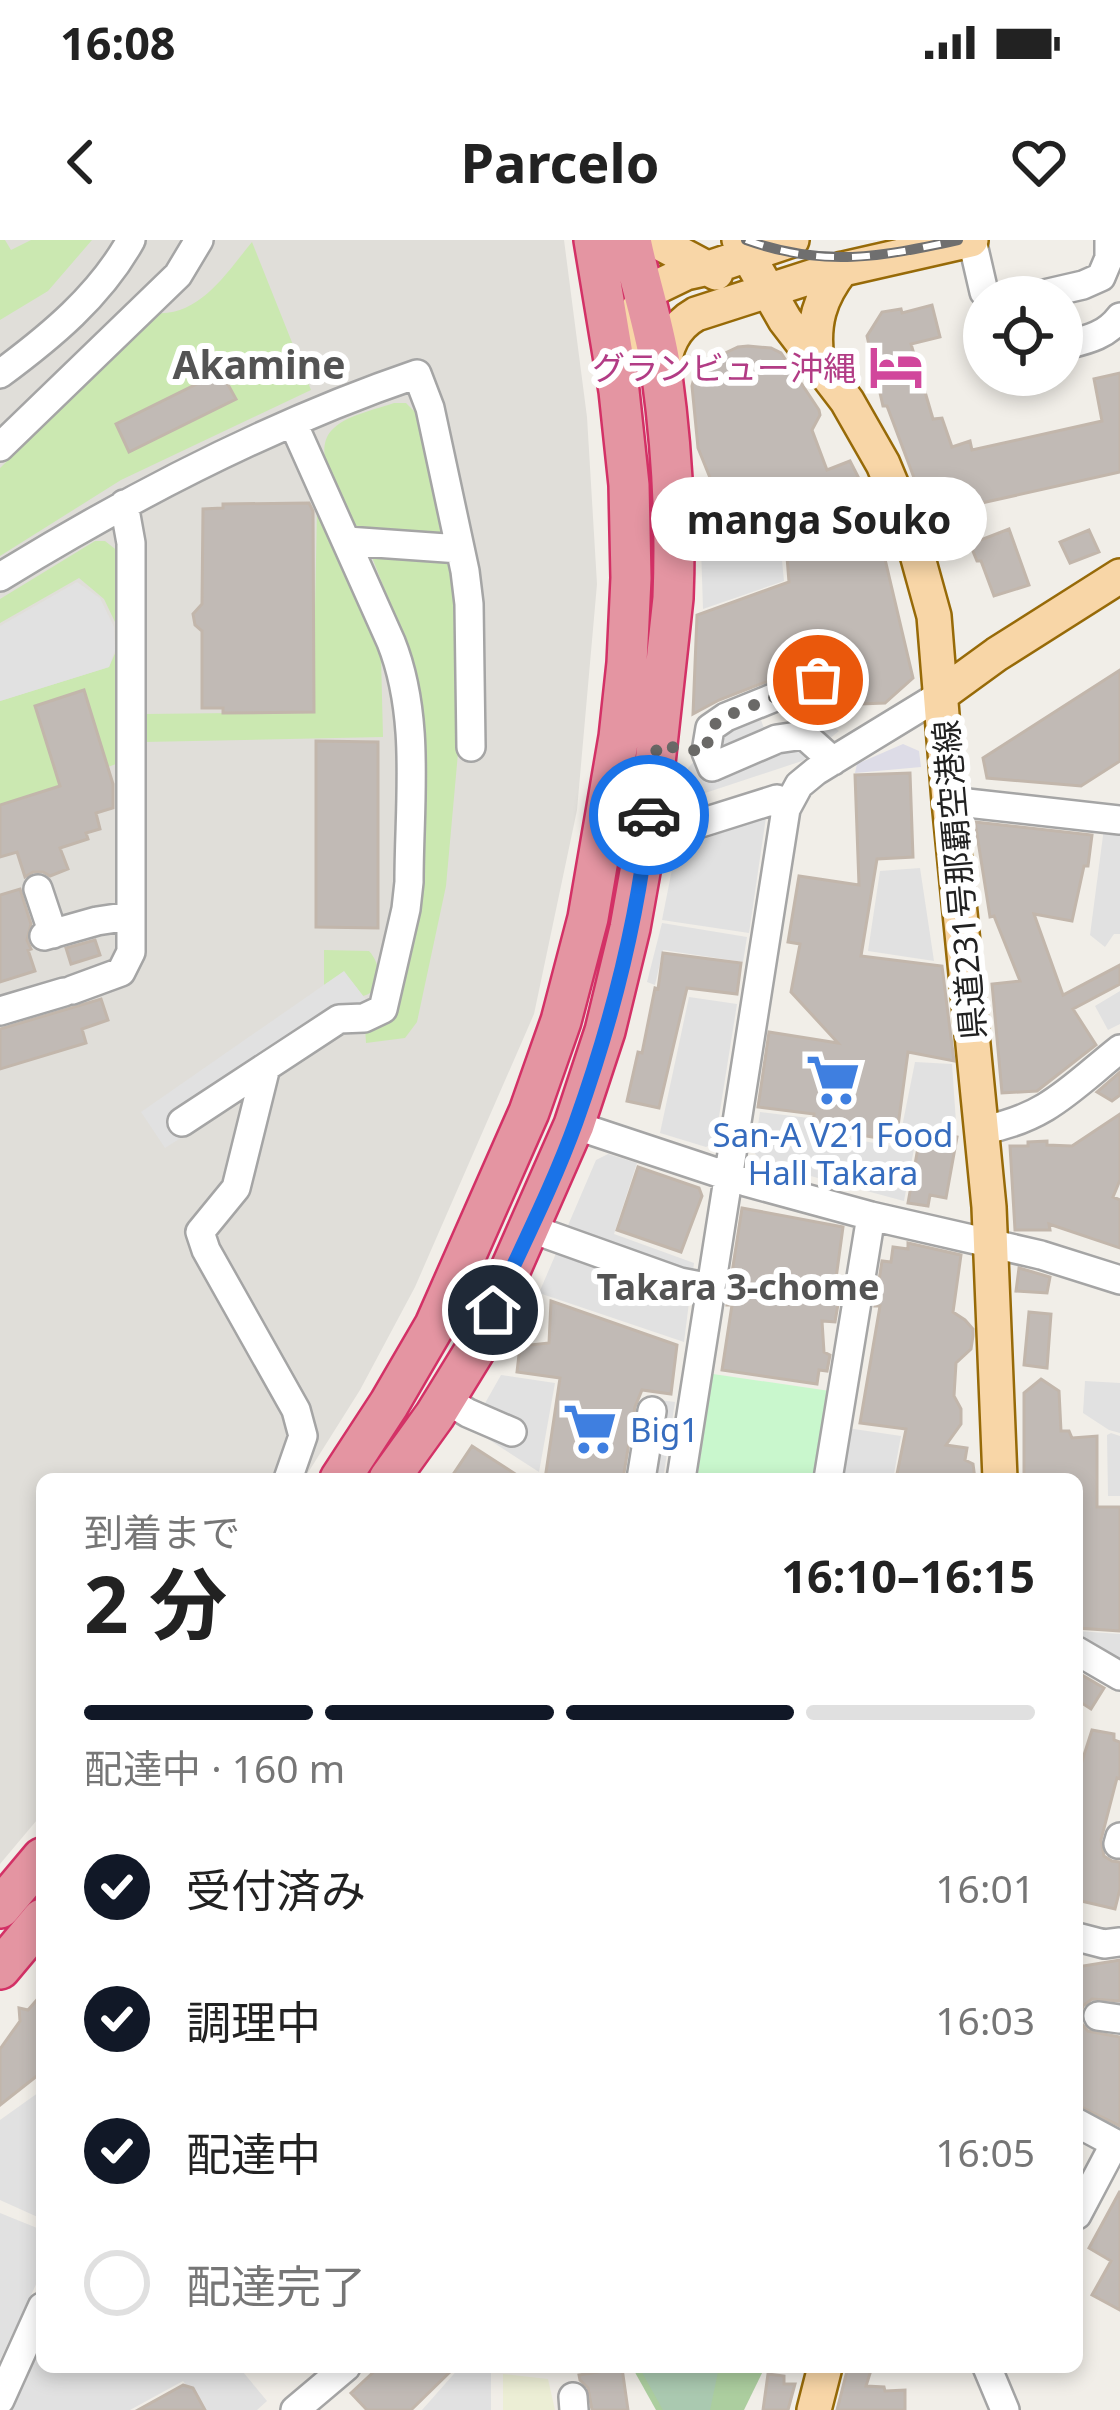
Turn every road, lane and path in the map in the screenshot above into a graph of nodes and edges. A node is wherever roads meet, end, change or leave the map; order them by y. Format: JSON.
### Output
{"nodes":[{"id":1,"x":130,"y":240,"type":"edge"},
{"id":2,"x":199,"y":240,"type":"edge"},
{"id":3,"x":594,"y":240,"type":"edge"},
{"id":4,"x":631,"y":240,"type":"edge"},
{"id":5,"x":654,"y":240,"type":"edge"},
{"id":6,"x":972,"y":240,"type":"edge"},
{"id":7,"x":1112,"y":249,"type":"edge"},
{"id":8,"x":710,"y":268,"type":"junction"},
{"id":9,"x":764,"y":268,"type":"edge"},
{"id":10,"x":830,"y":272,"type":"junction"},
{"id":11,"x":974,"y":276,"type":"edge"},
{"id":12,"x":1083,"y":285,"type":"edge"},
{"id":13,"x":644,"y":298,"type":"junction"},
{"id":14,"x":1120,"y":317,"type":"edge"},
{"id":15,"x":1083,"y":341,"type":"edge"},
{"id":16,"x":817,"y":360,"type":"junction"},
{"id":17,"x":662,"y":372,"type":"junction"},
{"id":18,"x":0,"y":374,"type":"edge"},
{"id":19,"x":617,"y":377,"type":"junction"},
{"id":20,"x":293,"y":423,"type":"junction"},
{"id":21,"x":0,"y":447,"type":"edge"},
{"id":22,"x":124,"y":504,"type":"junction"},
{"id":23,"x":347,"y":541,"type":"junction"},
{"id":24,"x":460,"y":549,"type":"junction"},
{"id":25,"x":1120,"y":576,"type":"edge"},
{"id":26,"x":0,"y":577,"type":"edge"},
{"id":27,"x":818,"y":680,"type":"dead end"},
{"id":28,"x":942,"y":694,"type":"junction"},
{"id":29,"x":657,"y":745,"type":"junction"},
{"id":30,"x":471,"y":747,"type":"dead end"},
{"id":31,"x":706,"y":752,"type":"junction"},
{"id":32,"x":833,"y":761,"type":"junction"},
{"id":33,"x":777,"y":799,"type":"dead end"},
{"id":34,"x":949,"y":801,"type":"junction"},
{"id":35,"x":1120,"y":820,"type":"edge"},
{"id":36,"x":669,"y":833,"type":"dead end"},
{"id":37,"x":38,"y":889,"type":"dead end"},
{"id":38,"x":130,"y":916,"type":"junction"},
{"id":39,"x":0,"y":1011,"type":"edge"},
{"id":40,"x":1120,"y":1048,"type":"edge"},
{"id":41,"x":266,"y":1067,"type":"junction"},
{"id":42,"x":182,"y":1121,"type":"dead end"},
{"id":43,"x":574,"y":1125,"type":"junction"},
{"id":44,"x":982,"y":1130,"type":"junction"},
{"id":45,"x":729,"y":1176,"type":"junction"},
{"id":46,"x":871,"y":1216,"type":"junction"},
{"id":47,"x":530,"y":1228,"type":"junction"},
{"id":48,"x":991,"y":1244,"type":"junction"},
{"id":49,"x":1120,"y":1280,"type":"edge"},
{"id":50,"x":711,"y":1288,"type":"junction"},
{"id":51,"x":445,"y":1399,"type":"junction"},
{"id":52,"x":652,"y":1411,"type":"dead end"},
{"id":53,"x":512,"y":1432,"type":"dead end"},
{"id":54,"x":290,"y":1473,"type":"edge"},
{"id":55,"x":344,"y":1473,"type":"edge"},
{"id":56,"x":393,"y":1473,"type":"edge"},
{"id":57,"x":642,"y":1473,"type":"edge"},
{"id":58,"x":682,"y":1473,"type":"edge"},
{"id":59,"x":829,"y":1473,"type":"edge"},
{"id":60,"x":1000,"y":1473,"type":"edge"},
{"id":61,"x":1083,"y":1654,"type":"edge"},
{"id":62,"x":1120,"y":1676,"type":"edge"},
{"id":63,"x":36,"y":1865,"type":"edge"},
{"id":64,"x":0,"y":1908,"type":"edge"},
{"id":65,"x":36,"y":1926,"type":"edge"},
{"id":66,"x":1083,"y":1938,"type":"edge"},
{"id":67,"x":1120,"y":1942,"type":"edge"},
{"id":68,"x":0,"y":1969,"type":"edge"},
{"id":69,"x":1083,"y":2126,"type":"edge"},
{"id":70,"x":1117,"y":2145,"type":"edge"},
{"id":71,"x":1083,"y":2204,"type":"edge"},
{"id":72,"x":36,"y":2320,"type":"edge"},
{"id":73,"x":340,"y":2373,"type":"edge"},
{"id":74,"x":824,"y":2373,"type":"edge"},
{"id":75,"x":989,"y":2373,"type":"edge"},
{"id":76,"x":0,"y":2400,"type":"edge"},
{"id":77,"x":308,"y":2405,"type":"edge"},
{"id":78,"x":814,"y":2410,"type":"edge"},
{"id":79,"x":1005,"y":2410,"type":"edge"}],
"edges":[{"from":1,"to":18,"type":"street"},
{"from":2,"to":21,"type":"street"},
{"from":3,"to":19,"type":"highway"},
{"from":4,"to":13,"type":"highway"},
{"from":5,"to":8,"type":"main road"},
{"from":6,"to":10,"type":"main road"},
{"from":6,"to":11,"type":"street"},
{"from":7,"to":12,"type":"street"},
{"from":8,"to":9,"type":"main road"},
{"from":8,"to":13,"type":"main road"},
{"from":9,"to":10,"type":"main road"},
{"from":9,"to":16,"type":"main road","name":"県道231号那覇空港線"},
{"from":9,"to":17,"type":"main road"},
{"from":10,"to":16,"type":"main road"},
{"from":13,"to":17,"type":"highway"},
{"from":13,"to":19,"type":"main road"},
{"from":14,"to":15,"type":"street"},
{"from":16,"to":28,"type":"main road","name":"県道231号那覇空港線"},
{"from":17,"to":29,"type":"highway"},
{"from":19,"to":55,"type":"highway"},
{"from":20,"to":22,"type":"street"},
{"from":20,"to":23,"type":"street"},
{"from":20,"to":24,"type":"street"},
{"from":22,"to":26,"type":"street"},
{"from":22,"to":38,"type":"street"},
{"from":23,"to":24,"type":"street"},
{"from":23,"to":41,"type":"street"},
{"from":24,"to":30,"type":"street"},
{"from":25,"to":28,"type":"main road"},
{"from":27,"to":31,"type":"street"},
{"from":28,"to":32,"type":"street"},
{"from":28,"to":34,"type":"main road","name":"県道231号那覇空港線"},
{"from":29,"to":31,"type":"street"},
{"from":29,"to":43,"type":"highway"},
{"from":31,"to":32,"type":"street"},
{"from":32,"to":45,"type":"street"},
{"from":33,"to":36,"type":"street"},
{"from":34,"to":35,"type":"street"},
{"from":34,"to":44,"type":"main road","name":"県道231号那覇空港線"},
{"from":37,"to":38,"type":"street"},
{"from":38,"to":39,"type":"street"},
{"from":40,"to":44,"type":"street"},
{"from":41,"to":42,"type":"street"},
{"from":41,"to":54,"type":"street"},
{"from":43,"to":45,"type":"street"},
{"from":43,"to":47,"type":"highway"},
{"from":44,"to":48,"type":"main road","name":"県道231号那覇空港線"},
{"from":45,"to":46,"type":"street"},
{"from":45,"to":50,"type":"street"},
{"from":46,"to":48,"type":"street"},
{"from":46,"to":59,"type":"street"},
{"from":47,"to":50,"type":"street"},
{"from":47,"to":51,"type":"highway"},
{"from":48,"to":49,"type":"street"},
{"from":48,"to":60,"type":"main road","name":"県道231号那覇空港線"},
{"from":50,"to":58,"type":"street"},
{"from":51,"to":53,"type":"street"},
{"from":51,"to":56,"type":"highway"},
{"from":52,"to":57,"type":"street"},
{"from":61,"to":62,"type":"street"},
{"from":63,"to":64,"type":"highway"},
{"from":65,"to":68,"type":"highway"},
{"from":66,"to":67,"type":"street"},
{"from":69,"to":70,"type":"street"},
{"from":70,"to":71,"type":"street"},
{"from":72,"to":76,"type":"street"},
{"from":73,"to":77,"type":"street"},
{"from":74,"to":78,"type":"main road"},
{"from":75,"to":79,"type":"street"}]}
